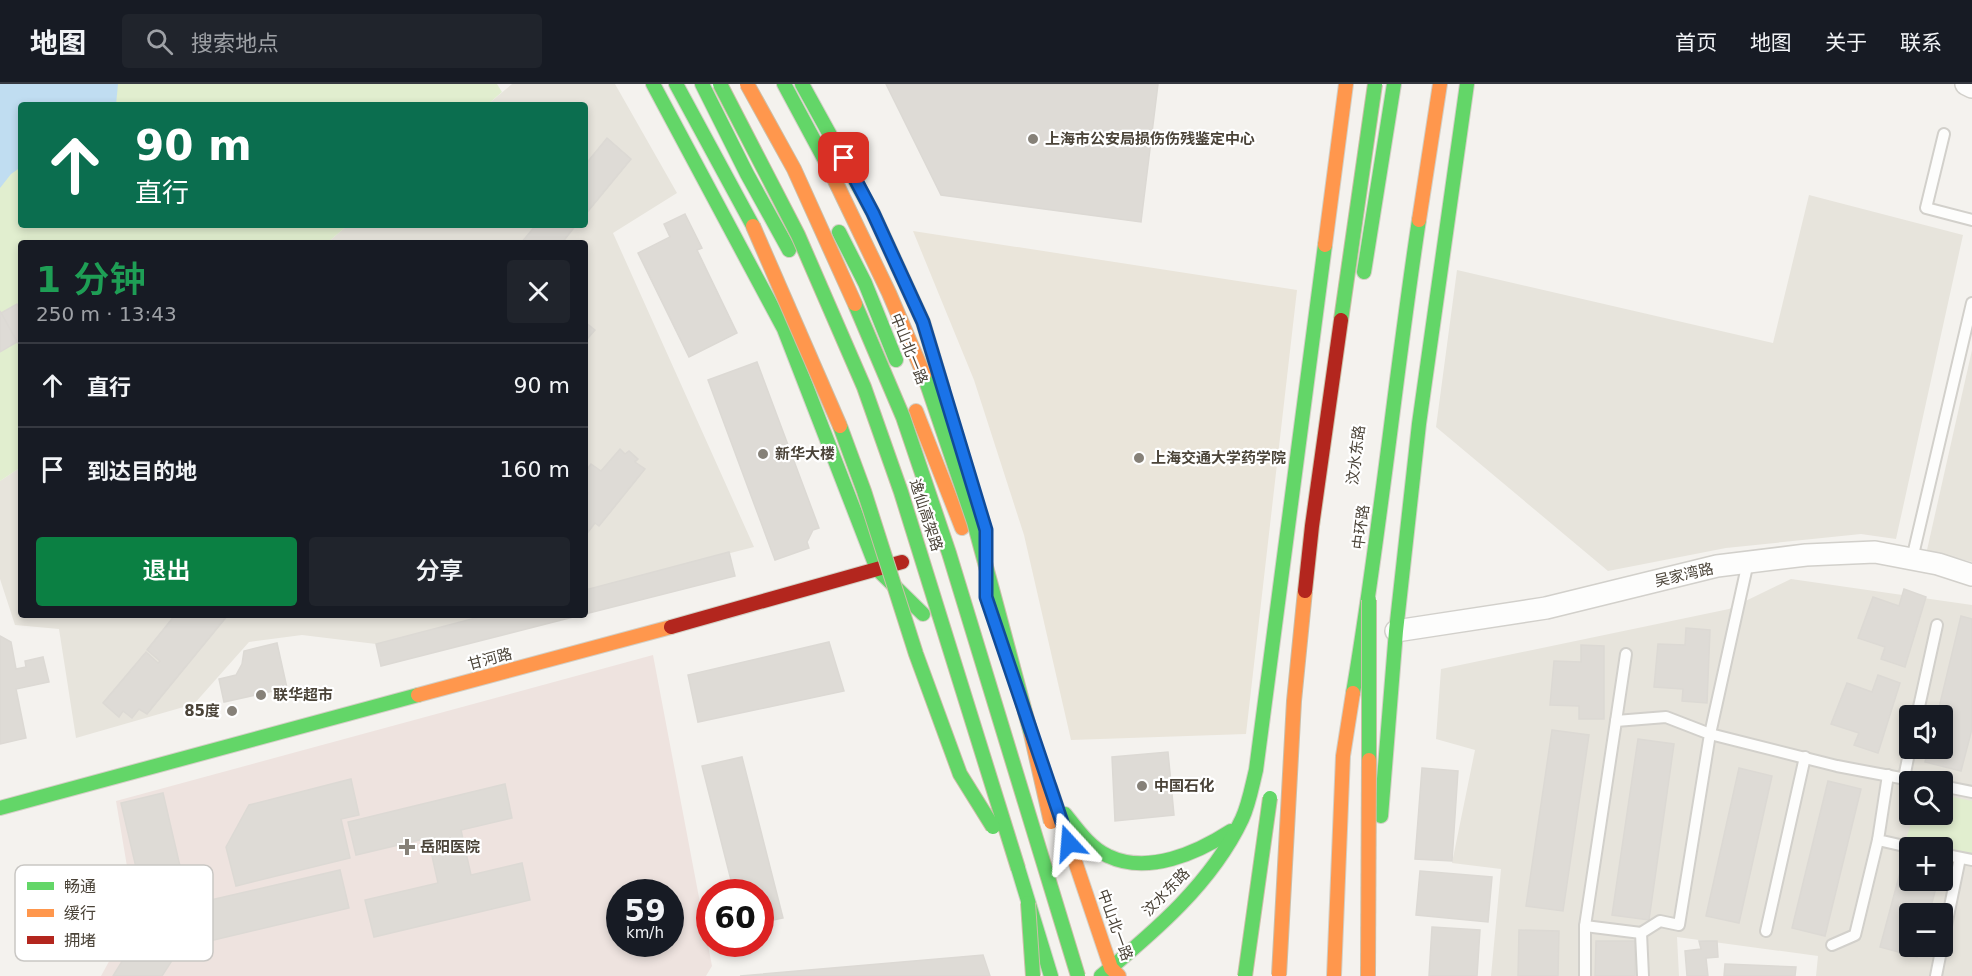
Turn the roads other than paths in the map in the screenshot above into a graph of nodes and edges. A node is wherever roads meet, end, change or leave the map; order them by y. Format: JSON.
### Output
{"nodes":[{"id":1,"x":653,"y":84,"type":"edge"},
{"id":2,"x":676,"y":84,"type":"edge"},
{"id":3,"x":702,"y":84,"type":"edge"},
{"id":4,"x":720,"y":84,"type":"edge"},
{"id":5,"x":747,"y":84,"type":"edge"},
{"id":6,"x":762,"y":84,"type":"edge"},
{"id":7,"x":783,"y":84,"type":"edge"},
{"id":8,"x":802,"y":84,"type":"edge"},
{"id":9,"x":1346,"y":84,"type":"edge"},
{"id":10,"x":1375,"y":84,"type":"edge"},
{"id":11,"x":1394,"y":84,"type":"edge"},
{"id":12,"x":1440,"y":84,"type":"edge"},
{"id":13,"x":1467,"y":84,"type":"edge"},
{"id":14,"x":1966,"y":84,"type":"edge"},
{"id":15,"x":1972,"y":87,"type":"edge"},
{"id":16,"x":771,"y":99,"type":"dead end"},
{"id":17,"x":781,"y":116,"type":"dead end"},
{"id":18,"x":1944,"y":134,"type":"dead end"},
{"id":19,"x":1379,"y":176,"type":"junction"},
{"id":20,"x":1972,"y":220,"type":"edge"},
{"id":21,"x":1323,"y":247,"type":"junction"},
{"id":22,"x":1361,"y":291,"type":"dead end"},
{"id":23,"x":1972,"y":303,"type":"edge"},
{"id":24,"x":899,"y":368,"type":"dead end"},
{"id":25,"x":1382,"y":386,"type":"dead end"},
{"id":26,"x":912,"y":400,"type":"dead end"},
{"id":27,"x":1339,"y":436,"type":"dead end"},
{"id":28,"x":882,"y":481,"type":"dead end"},
{"id":29,"x":1330,"y":502,"type":"dead end"},
{"id":30,"x":1312,"y":526,"type":"junction"},
{"id":31,"x":986,"y":530,"type":"junction"},
{"id":32,"x":1325,"y":535,"type":"dead end"},
{"id":33,"x":966,"y":537,"type":"junction"},
{"id":34,"x":1912,"y":559,"type":"junction"},
{"id":35,"x":1748,"y":562,"type":"junction"},
{"id":36,"x":909,"y":566,"type":"junction"},
{"id":37,"x":877,"y":569,"type":"junction"},
{"id":38,"x":1972,"y":575,"type":"edge"},
{"id":39,"x":986,"y":597,"type":"junction"},
{"id":40,"x":1369,"y":600,"type":"junction"},
{"id":41,"x":1936,"y":625,"type":"dead end"},
{"id":42,"x":1396,"y":631,"type":"junction"},
{"id":43,"x":1626,"y":654,"type":"dead end"},
{"id":44,"x":1919,"y":705,"type":"edge"},
{"id":45,"x":1616,"y":721,"type":"junction"},
{"id":46,"x":1710,"y":734,"type":"junction"},
{"id":47,"x":962,"y":738,"type":"dead end"},
{"id":48,"x":1277,"y":752,"type":"dead end"},
{"id":49,"x":1804,"y":758,"type":"junction"},
{"id":50,"x":1888,"y":775,"type":"junction"},
{"id":51,"x":1899,"y":777,"type":"edge"},
{"id":52,"x":1273,"y":778,"type":"junction"},
{"id":53,"x":1953,"y":788,"type":"edge"},
{"id":54,"x":1972,"y":792,"type":"edge"},
{"id":55,"x":1054,"y":799,"type":"junction"},
{"id":56,"x":0,"y":808,"type":"edge"},
{"id":57,"x":1239,"y":823,"type":"junction"},
{"id":58,"x":994,"y":840,"type":"dead end"},
{"id":59,"x":1878,"y":840,"type":"junction"},
{"id":60,"x":1899,"y":845,"type":"edge"},
{"id":61,"x":1059,"y":856,"type":"dead end"},
{"id":62,"x":1953,"y":856,"type":"edge"},
{"id":63,"x":1960,"y":858,"type":"junction"},
{"id":64,"x":1972,"y":860,"type":"edge"},
{"id":65,"x":1018,"y":867,"type":"junction"},
{"id":66,"x":1067,"y":891,"type":"dead end"},
{"id":67,"x":1028,"y":903,"type":"junction"},
{"id":68,"x":1951,"y":903,"type":"edge"},
{"id":69,"x":1015,"y":909,"type":"dead end"},
{"id":70,"x":1585,"y":926,"type":"junction"},
{"id":71,"x":1766,"y":932,"type":"dead end"},
{"id":72,"x":1641,"y":933,"type":"junction"},
{"id":73,"x":1832,"y":945,"type":"dead end"},
{"id":74,"x":1940,"y":957,"type":"edge"},
{"id":75,"x":1110,"y":974,"type":"edge"},
{"id":76,"x":1036,"y":976,"type":"edge"},
{"id":77,"x":1051,"y":976,"type":"edge"},
{"id":78,"x":1078,"y":976,"type":"edge"},
{"id":79,"x":1084,"y":976,"type":"edge"},
{"id":80,"x":1245,"y":976,"type":"edge"},
{"id":81,"x":1279,"y":976,"type":"edge"},
{"id":82,"x":1334,"y":976,"type":"edge"},
{"id":83,"x":1367,"y":976,"type":"edge"},
{"id":84,"x":1585,"y":976,"type":"edge"},
{"id":85,"x":1643,"y":976,"type":"edge"},
{"id":86,"x":1936,"y":976,"type":"edge"}],
"edges":[{"from":1,"to":37,"type":"main road"},
{"from":2,"to":65,"type":"main road","bridge":true},
{"from":3,"to":28,"type":"main road"},
{"from":4,"to":65,"type":"main road","name":"逸仙高架路","bridge":true},
{"from":5,"to":78,"type":"main road","name":"逸仙高架路","bridge":true},
{"from":6,"to":16,"type":"main road"},
{"from":7,"to":61,"type":"main road","bridge":true},
{"from":8,"to":31,"type":"main road"},
{"from":9,"to":21,"type":"main road","name":"汶水东路"},
{"from":10,"to":30,"type":"main road","bridge":true},
{"from":11,"to":19,"type":"main road"},
{"from":12,"to":40,"type":"main road","name":"中环路"},
{"from":13,"to":42,"type":"main road"},
{"from":14,"to":15,"type":"street"},
{"from":17,"to":24,"type":"main road","name":"中山北一路"},
{"from":18,"to":20,"type":"lane"},
{"from":19,"to":21,"type":"main road"},
{"from":19,"to":22,"type":"main road"},
{"from":21,"to":57,"type":"main road","name":"汶水东路"},
{"from":23,"to":34,"type":"lane"},
{"from":25,"to":82,"type":"main road","name":"汶水东路"},
{"from":26,"to":33,"type":"main road","name":"中山北一路"},
{"from":27,"to":29,"type":"main road","name":"汶水东路"},
{"from":30,"to":48,"type":"main road","bridge":true},
{"from":30,"to":81,"type":"main road","bridge":true},
{"from":31,"to":33,"type":"main road","name":"甘河路"},
{"from":31,"to":39,"type":"main road"},
{"from":32,"to":52,"type":"main road","name":"汶水东路"},
{"from":33,"to":36,"type":"main road","name":"甘河路"},
{"from":33,"to":39,"type":"main road","name":"中山北一路"},
{"from":34,"to":35,"type":"street","name":"吴家湾路"},
{"from":34,"to":38,"type":"street","name":"吴家湾路"},
{"from":35,"to":42,"type":"street","name":"吴家湾路"},
{"from":35,"to":46,"type":"lane"},
{"from":36,"to":37,"type":"main road","name":"甘河路"},
{"from":36,"to":37,"type":"main road"},
{"from":37,"to":56,"type":"main road","name":"甘河路"},
{"from":39,"to":55,"type":"main road","name":"中山北一路"},
{"from":40,"to":82,"type":"main road","name":"中环路","bridge":true},
{"from":40,"to":83,"type":"main road","bridge":true},
{"from":41,"to":44,"type":"lane"},
{"from":42,"to":83,"type":"main road"},
{"from":43,"to":45,"type":"lane"},
{"from":45,"to":46,"type":"lane"},
{"from":45,"to":70,"type":"lane"},
{"from":46,"to":49,"type":"lane"},
{"from":46,"to":72,"type":"lane"},
{"from":47,"to":58,"type":"main road"},
{"from":49,"to":50,"type":"lane"},
{"from":49,"to":71,"type":"lane"},
{"from":50,"to":51,"type":"lane"},
{"from":50,"to":59,"type":"lane"},
{"from":52,"to":57,"type":"main road","name":"汶水东路"},
{"from":52,"to":80,"type":"main road","bridge":true},
{"from":53,"to":54,"type":"lane"},
{"from":55,"to":57,"type":"main road"},
{"from":55,"to":75,"type":"main road","name":"中山北一路"},
{"from":57,"to":75,"type":"main road","name":"汶水东路"},
{"from":59,"to":60,"type":"lane"},
{"from":59,"to":73,"type":"lane"},
{"from":62,"to":63,"type":"lane"},
{"from":63,"to":64,"type":"lane"},
{"from":63,"to":68,"type":"lane"},
{"from":65,"to":67,"type":"main road","name":"逸仙高架路"},
{"from":66,"to":79,"type":"main road"},
{"from":67,"to":76,"type":"main road","bridge":true},
{"from":67,"to":77,"type":"main road","name":"逸仙高架路","bridge":true},
{"from":69,"to":76,"type":"main road"},
{"from":70,"to":72,"type":"lane"},
{"from":70,"to":84,"type":"lane"},
{"from":72,"to":85,"type":"lane"},
{"from":74,"to":86,"type":"lane"}]}
